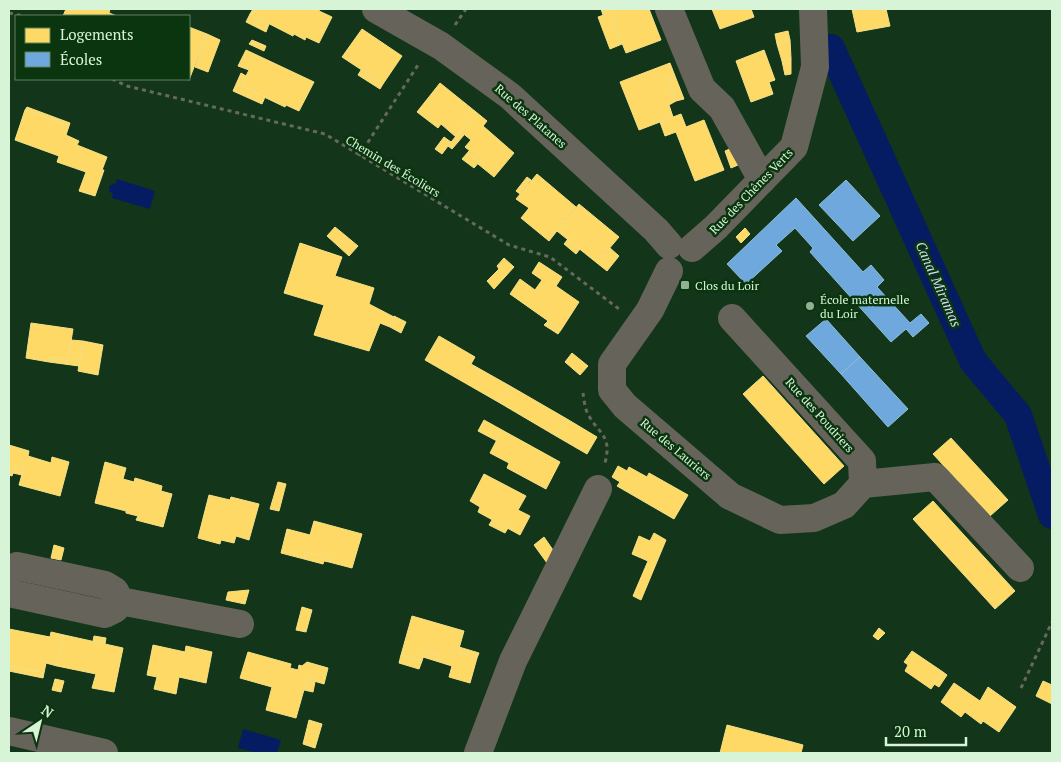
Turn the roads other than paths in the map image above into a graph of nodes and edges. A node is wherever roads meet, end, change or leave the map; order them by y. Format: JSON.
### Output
{"nodes":[{"id":1,"x":376,"y":9,"type":"edge"},
{"id":2,"x":669,"y":9,"type":"edge"},
{"id":3,"x":814,"y":9,"type":"edge"},
{"id":4,"x":762,"y":180,"type":"junction"},
{"id":5,"x":677,"y":254,"type":"junction"},
{"id":6,"x":732,"y":318,"type":"dead end"},
{"id":7,"x":863,"y":484,"type":"junction"},
{"id":8,"x":598,"y":489,"type":"road end"},
{"id":9,"x":1020,"y":568,"type":"dead end"},
{"id":10,"x":9,"y":570,"type":"edge"},
{"id":11,"x":9,"y":593,"type":"edge"},
{"id":12,"x":120,"y":601,"type":"junction"},
{"id":13,"x":240,"y":624,"type":"dead end"},
{"id":14,"x":9,"y":731,"type":"edge"},
{"id":15,"x":52,"y":746,"type":"edge"},
{"id":16,"x":104,"y":753,"type":"edge"},
{"id":17,"x":478,"y":753,"type":"edge"}],
"edges":[{"from":1,"to":5,"type":"street","name":"Rue des Platanes"},
{"from":2,"to":4,"type":"street"},
{"from":3,"to":4,"type":"street","name":"Rue des Chênes Verts"},
{"from":4,"to":5,"type":"street","name":"Rue des Chênes Verts"},
{"from":5,"to":7,"type":"street","name":"Rue des Lauriers"},
{"from":6,"to":7,"type":"street","name":"Rue des Poudriers"},
{"from":7,"to":9,"type":"street"},
{"from":8,"to":17,"type":"street"},
{"from":10,"to":12,"type":"street"},
{"from":11,"to":12,"type":"street"},
{"from":12,"to":13,"type":"street"},
{"from":14,"to":15,"type":"street"},
{"from":15,"to":16,"type":"street"}]}
